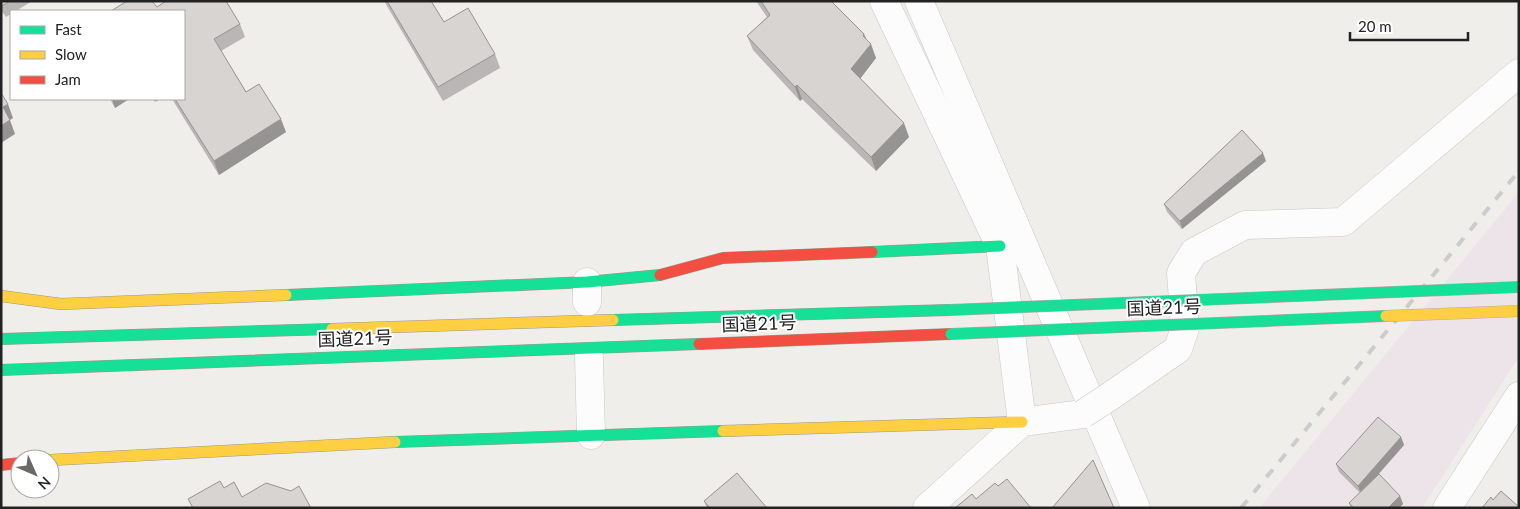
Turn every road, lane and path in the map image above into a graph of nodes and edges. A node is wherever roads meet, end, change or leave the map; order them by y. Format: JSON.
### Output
{"nodes":[{"id":1,"x":884,"y":1,"type":"edge"},
{"id":2,"x":919,"y":1,"type":"edge"},
{"id":3,"x":1519,"y":73,"type":"edge"},
{"id":4,"x":1000,"y":246,"type":"junction"},
{"id":5,"x":1519,"y":287,"type":"edge"},
{"id":6,"x":1,"y":296,"type":"edge"},
{"id":7,"x":1519,"y":311,"type":"edge"},
{"id":8,"x":1,"y":338,"type":"edge"},
{"id":9,"x":589,"y":357,"type":"dead end"},
{"id":10,"x":1,"y":370,"type":"edge"},
{"id":11,"x":1516,"y":403,"type":"edge"},
{"id":12,"x":1022,"y":422,"type":"junction"},
{"id":13,"x":591,"y":435,"type":"junction"},
{"id":14,"x":60,"y":459,"type":"edge"},
{"id":15,"x":927,"y":508,"type":"edge"},
{"id":16,"x":1136,"y":508,"type":"edge"},
{"id":17,"x":1447,"y":508,"type":"edge"}],
"edges":[{"from":1,"to":4,"type":"street"},
{"from":2,"to":16,"type":"street"},
{"from":3,"to":12,"type":"street","bridge":true},
{"from":4,"to":6,"type":"main road"},
{"from":4,"to":12,"type":"street"},
{"from":5,"to":8,"type":"main road","name":"国道21号","bridge":true},
{"from":7,"to":10,"type":"main road","name":"国道21号","bridge":true},
{"from":9,"to":13,"type":"street"},
{"from":11,"to":17,"type":"street"},
{"from":12,"to":13,"type":"main road"},
{"from":12,"to":15,"type":"street"},
{"from":13,"to":14,"type":"main road"}]}
